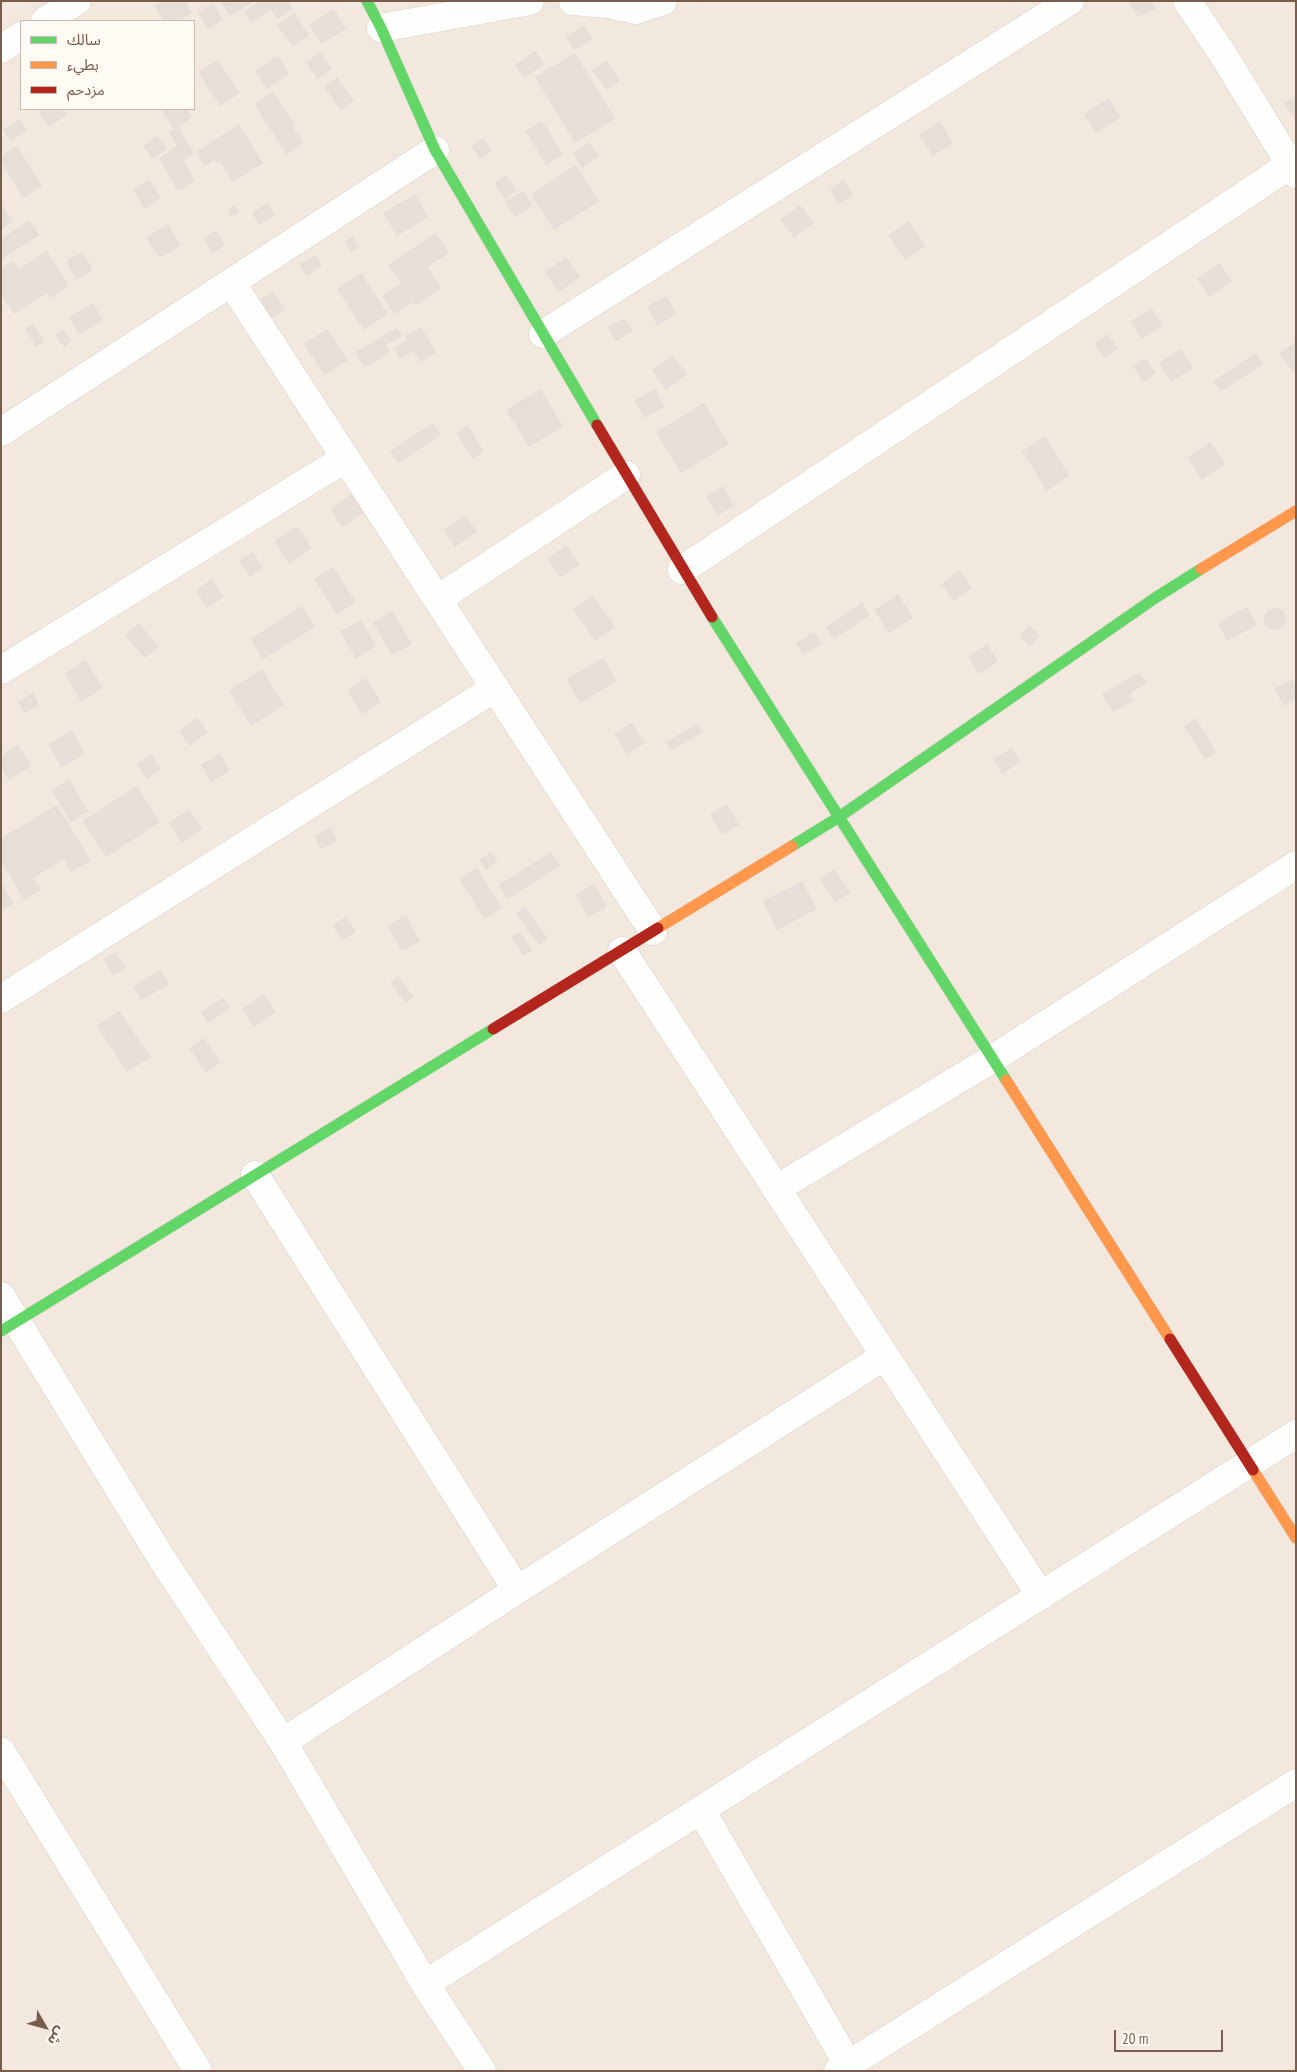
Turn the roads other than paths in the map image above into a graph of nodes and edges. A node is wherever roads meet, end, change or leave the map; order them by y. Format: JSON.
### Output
{"nodes":[{"id":1,"x":77,"y":1,"type":"edge"},
{"id":2,"x":366,"y":1,"type":"edge"},
{"id":3,"x":530,"y":1,"type":"edge"},
{"id":4,"x":573,"y":1,"type":"edge"},
{"id":5,"x":663,"y":1,"type":"edge"},
{"id":6,"x":1070,"y":1,"type":"edge"},
{"id":7,"x":1187,"y":1,"type":"edge"},
{"id":8,"x":607,"y":2,"type":"edge"},
{"id":9,"x":47,"y":20,"type":"edge"},
{"id":10,"x":381,"y":28,"type":"junction"},
{"id":11,"x":20,"y":37,"type":"edge"},
{"id":12,"x":1,"y":49,"type":"edge"},
{"id":13,"x":435,"y":150,"type":"junction"},
{"id":14,"x":1293,"y":170,"type":"edge"},
{"id":15,"x":231,"y":282,"type":"junction"},
{"id":16,"x":544,"y":334,"type":"junction"},
{"id":17,"x":1,"y":432,"type":"edge"},
{"id":18,"x":346,"y":458,"type":"junction"},
{"id":19,"x":626,"y":475,"type":"junction"},
{"id":20,"x":1296,"y":511,"type":"edge"},
{"id":21,"x":682,"y":570,"type":"junction"},
{"id":22,"x":438,"y":599,"type":"junction"},
{"id":23,"x":1,"y":670,"type":"edge"},
{"id":24,"x":495,"y":688,"type":"junction"},
{"id":25,"x":839,"y":817,"type":"junction"},
{"id":26,"x":1296,"y":865,"type":"edge"},
{"id":27,"x":653,"y":931,"type":"junction"},
{"id":28,"x":622,"y":951,"type":"junction"},
{"id":29,"x":1,"y":999,"type":"edge"},
{"id":30,"x":992,"y":1059,"type":"junction"},
{"id":31,"x":255,"y":1175,"type":"junction"},
{"id":32,"x":776,"y":1189,"type":"junction"},
{"id":33,"x":1,"y":1296,"type":"edge"},
{"id":34,"x":9,"y":1326,"type":"edge"},
{"id":35,"x":885,"y":1356,"type":"junction"},
{"id":36,"x":1296,"y":1434,"type":"edge"},
{"id":37,"x":1249,"y":1464,"type":"junction"},
{"id":38,"x":1296,"y":1538,"type":"edge"},
{"id":39,"x":517,"y":1590,"type":"junction"},
{"id":40,"x":1041,"y":1596,"type":"junction"},
{"id":41,"x":283,"y":1742,"type":"junction"},
{"id":42,"x":1,"y":1751,"type":"edge"},
{"id":43,"x":1296,"y":1783,"type":"edge"},
{"id":44,"x":701,"y":1810,"type":"junction"},
{"id":45,"x":425,"y":1984,"type":"junction"},
{"id":46,"x":846,"y":2069,"type":"edge"},
{"id":47,"x":198,"y":2071,"type":"edge"},
{"id":48,"x":482,"y":2071,"type":"edge"}],
"edges":[{"from":1,"to":9,"type":"street"},
{"from":2,"to":10,"type":"street"},
{"from":3,"to":10,"type":"street"},
{"from":4,"to":8,"type":"street"},
{"from":5,"to":8,"type":"street"},
{"from":6,"to":16,"type":"street"},
{"from":7,"to":14,"type":"street"},
{"from":10,"to":13,"type":"street"},
{"from":11,"to":12,"type":"street"},
{"from":13,"to":15,"type":"street"},
{"from":13,"to":16,"type":"street"},
{"from":14,"to":21,"type":"street"},
{"from":15,"to":17,"type":"street"},
{"from":15,"to":18,"type":"street"},
{"from":16,"to":19,"type":"street"},
{"from":18,"to":22,"type":"street"},
{"from":18,"to":23,"type":"street"},
{"from":19,"to":21,"type":"street"},
{"from":19,"to":22,"type":"street"},
{"from":20,"to":25,"type":"street"},
{"from":21,"to":25,"type":"street"},
{"from":22,"to":24,"type":"street"},
{"from":24,"to":27,"type":"street"},
{"from":24,"to":29,"type":"street"},
{"from":25,"to":27,"type":"street"},
{"from":25,"to":30,"type":"street"},
{"from":26,"to":30,"type":"street"},
{"from":27,"to":28,"type":"street"},
{"from":28,"to":31,"type":"street"},
{"from":28,"to":32,"type":"street"},
{"from":30,"to":32,"type":"street"},
{"from":30,"to":37,"type":"street"},
{"from":31,"to":34,"type":"street"},
{"from":31,"to":39,"type":"street"},
{"from":32,"to":35,"type":"street"},
{"from":33,"to":34,"type":"street"},
{"from":34,"to":41,"type":"street"},
{"from":35,"to":39,"type":"street"},
{"from":35,"to":40,"type":"street"},
{"from":36,"to":37,"type":"street"},
{"from":37,"to":38,"type":"street"},
{"from":37,"to":40,"type":"street"},
{"from":39,"to":41,"type":"street"},
{"from":40,"to":44,"type":"street"},
{"from":41,"to":45,"type":"street"},
{"from":42,"to":47,"type":"street"},
{"from":43,"to":46,"type":"street"},
{"from":44,"to":45,"type":"street"},
{"from":44,"to":46,"type":"street"},
{"from":45,"to":48,"type":"street"}]}
